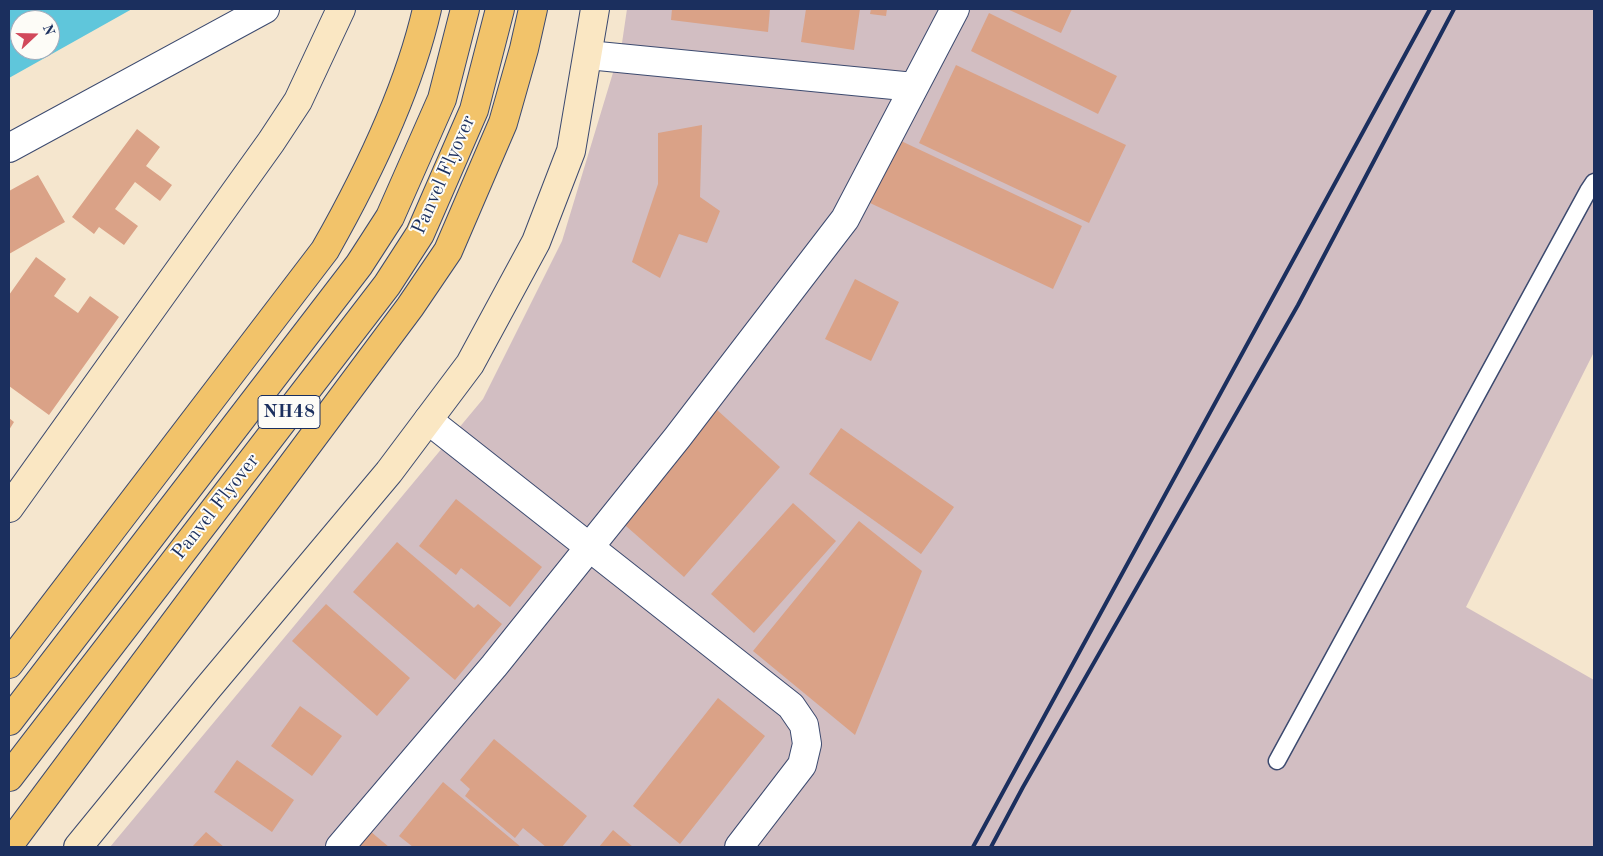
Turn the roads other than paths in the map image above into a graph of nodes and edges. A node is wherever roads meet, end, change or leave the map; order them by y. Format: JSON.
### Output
{"nodes":[{"id":1,"x":265,"y":9,"type":"edge"},
{"id":2,"x":341,"y":9,"type":"edge"},
{"id":3,"x":427,"y":9,"type":"edge"},
{"id":4,"x":466,"y":9,"type":"edge"},
{"id":5,"x":500,"y":9,"type":"edge"},
{"id":6,"x":533,"y":9,"type":"edge"},
{"id":7,"x":595,"y":9,"type":"edge"},
{"id":8,"x":955,"y":9,"type":"edge"},
{"id":9,"x":588,"y":55,"type":"junction"},
{"id":10,"x":914,"y":87,"type":"junction"},
{"id":11,"x":9,"y":148,"type":"edge"},
{"id":12,"x":1594,"y":182,"type":"edge"},
{"id":13,"x":428,"y":420,"type":"junction"},
{"id":14,"x":9,"y":508,"type":"edge"},
{"id":15,"x":590,"y":546,"type":"junction"},
{"id":16,"x":9,"y":664,"type":"edge"},
{"id":17,"x":9,"y":721,"type":"edge"},
{"id":18,"x":1277,"y":762,"type":"dead end"},
{"id":19,"x":9,"y":777,"type":"edge"},
{"id":20,"x":9,"y":845,"type":"edge"},
{"id":21,"x":78,"y":847,"type":"edge"},
{"id":22,"x":340,"y":847,"type":"edge"},
{"id":23,"x":739,"y":847,"type":"edge"}],
"edges":[{"from":1,"to":11,"type":"street"},
{"from":2,"to":14,"type":"street"},
{"from":3,"to":16,"type":"highway"},
{"from":4,"to":17,"type":"highway","name":"Panvel Flyover","number":"NH48"},
{"from":5,"to":19,"type":"highway","name":"Panvel Flyover","number":"NH48"},
{"from":6,"to":20,"type":"highway"},
{"from":7,"to":9,"type":"street"},
{"from":8,"to":10,"type":"street"},
{"from":9,"to":10,"type":"street"},
{"from":9,"to":13,"type":"street"},
{"from":10,"to":15,"type":"street"},
{"from":12,"to":18,"type":"lane"},
{"from":13,"to":15,"type":"street"},
{"from":13,"to":21,"type":"street"},
{"from":15,"to":22,"type":"street"},
{"from":15,"to":23,"type":"street"}]}
